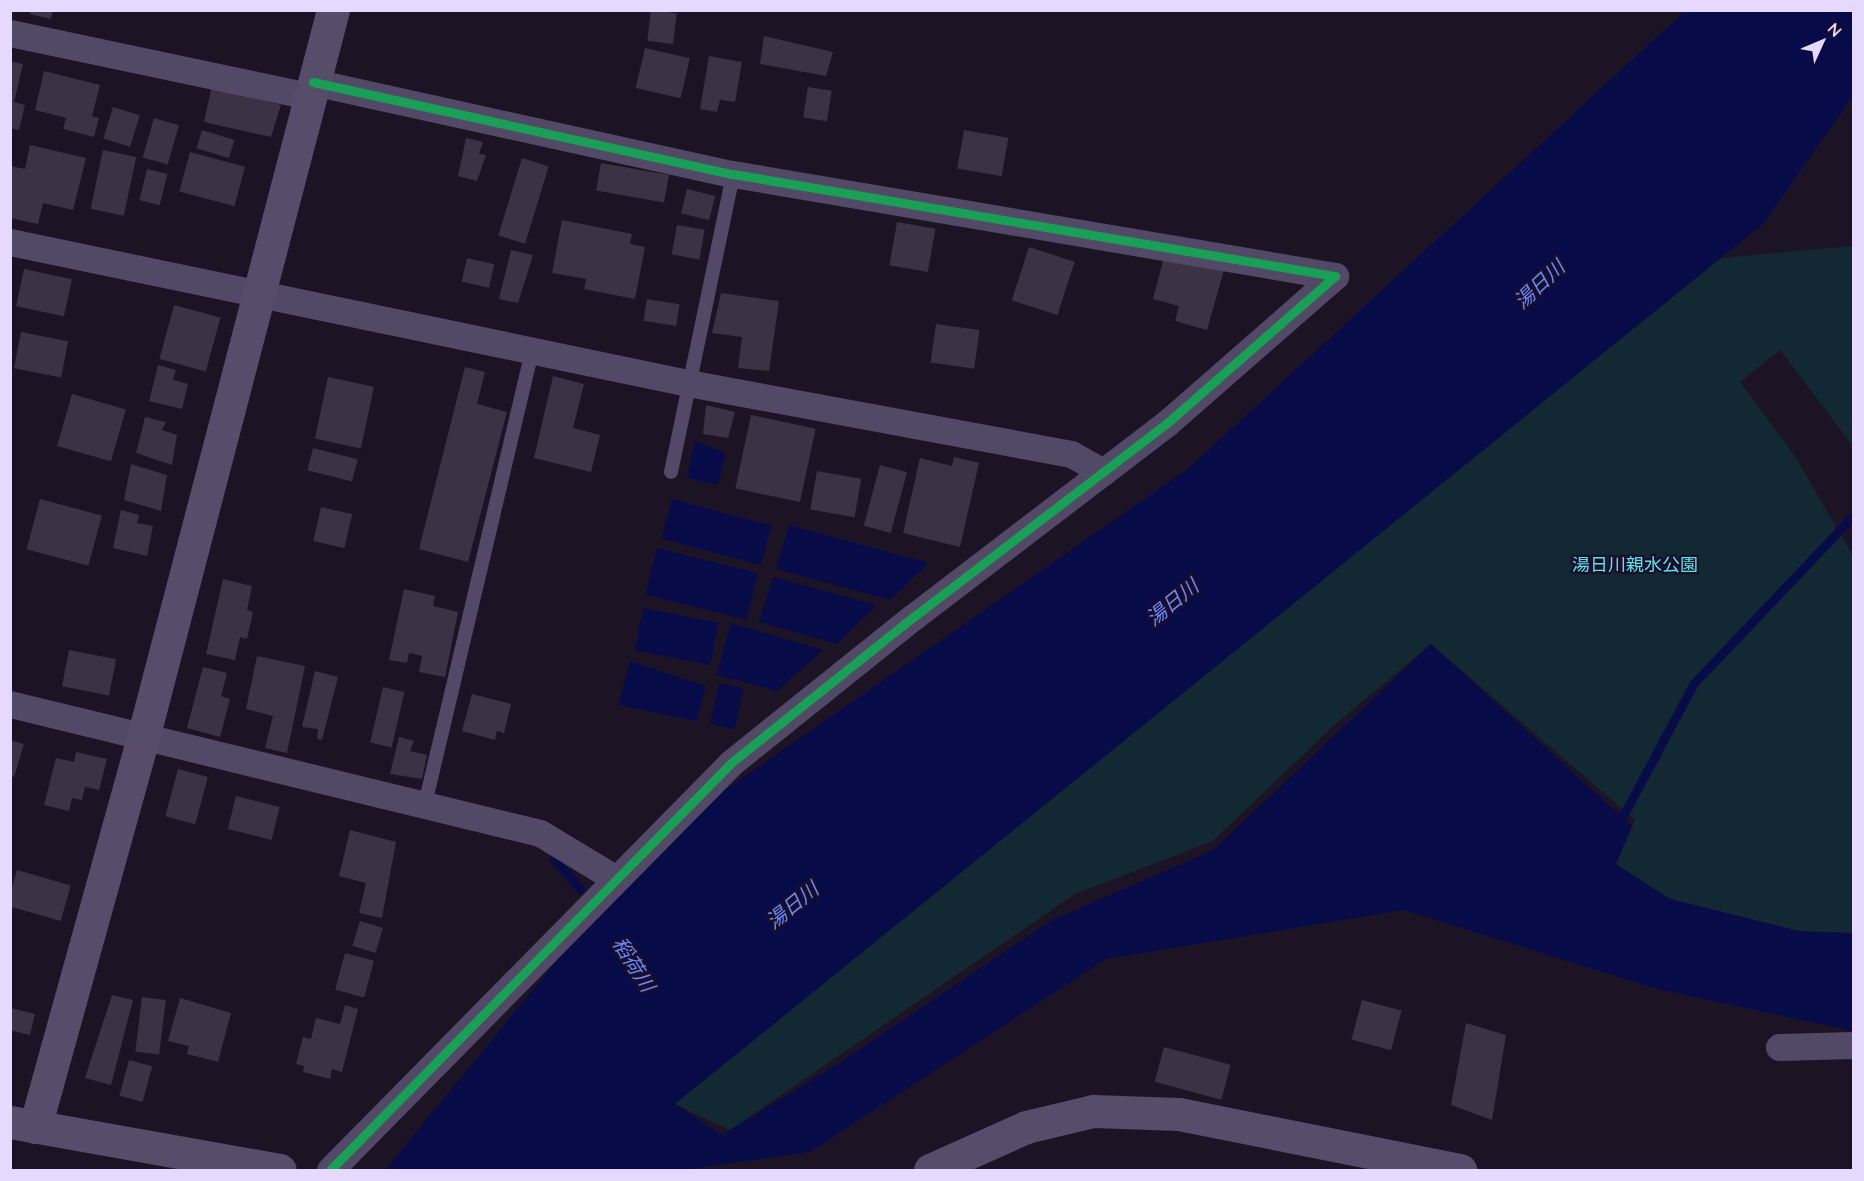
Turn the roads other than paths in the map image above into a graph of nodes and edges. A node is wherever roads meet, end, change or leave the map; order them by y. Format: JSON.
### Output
{"nodes":[{"id":1,"x":333,"y":10,"type":"edge"},
{"id":2,"x":10,"y":33,"type":"edge"},
{"id":3,"x":311,"y":89,"type":"junction"},
{"id":4,"x":733,"y":174,"type":"junction"},
{"id":5,"x":10,"y":242,"type":"edge"},
{"id":6,"x":261,"y":292,"type":"junction"},
{"id":7,"x":532,"y":351,"type":"junction"},
{"id":8,"x":688,"y":383,"type":"junction"},
{"id":9,"x":671,"y":472,"type":"dead end"},
{"id":10,"x":1103,"y":472,"type":"junction"},
{"id":11,"x":10,"y":704,"type":"edge"},
{"id":12,"x":144,"y":734,"type":"junction"},
{"id":13,"x":425,"y":804,"type":"junction"},
{"id":14,"x":616,"y":879,"type":"junction"},
{"id":15,"x":1854,"y":1046,"type":"edge"},
{"id":16,"x":1779,"y":1047,"type":"dead end"},
{"id":17,"x":23,"y":1125,"type":"edge"},
{"id":18,"x":280,"y":1170,"type":"edge"},
{"id":19,"x":330,"y":1170,"type":"edge"},
{"id":20,"x":930,"y":1170,"type":"edge"},
{"id":21,"x":1460,"y":1170,"type":"edge"}],
"edges":[{"from":1,"to":3,"type":"street"},
{"from":2,"to":3,"type":"street"},
{"from":3,"to":4,"type":"street"},
{"from":3,"to":6,"type":"street"},
{"from":4,"to":8,"type":"lane"},
{"from":4,"to":10,"type":"street"},
{"from":5,"to":6,"type":"street"},
{"from":6,"to":7,"type":"street"},
{"from":6,"to":12,"type":"street"},
{"from":7,"to":8,"type":"street"},
{"from":7,"to":13,"type":"lane"},
{"from":8,"to":9,"type":"lane"},
{"from":8,"to":10,"type":"street"},
{"from":10,"to":14,"type":"street"},
{"from":11,"to":12,"type":"street"},
{"from":12,"to":13,"type":"street"},
{"from":12,"to":17,"type":"street"},
{"from":13,"to":14,"type":"street"},
{"from":14,"to":19,"type":"street"},
{"from":15,"to":16,"type":"street"},
{"from":17,"to":18,"type":"street"},
{"from":20,"to":21,"type":"street"}]}
